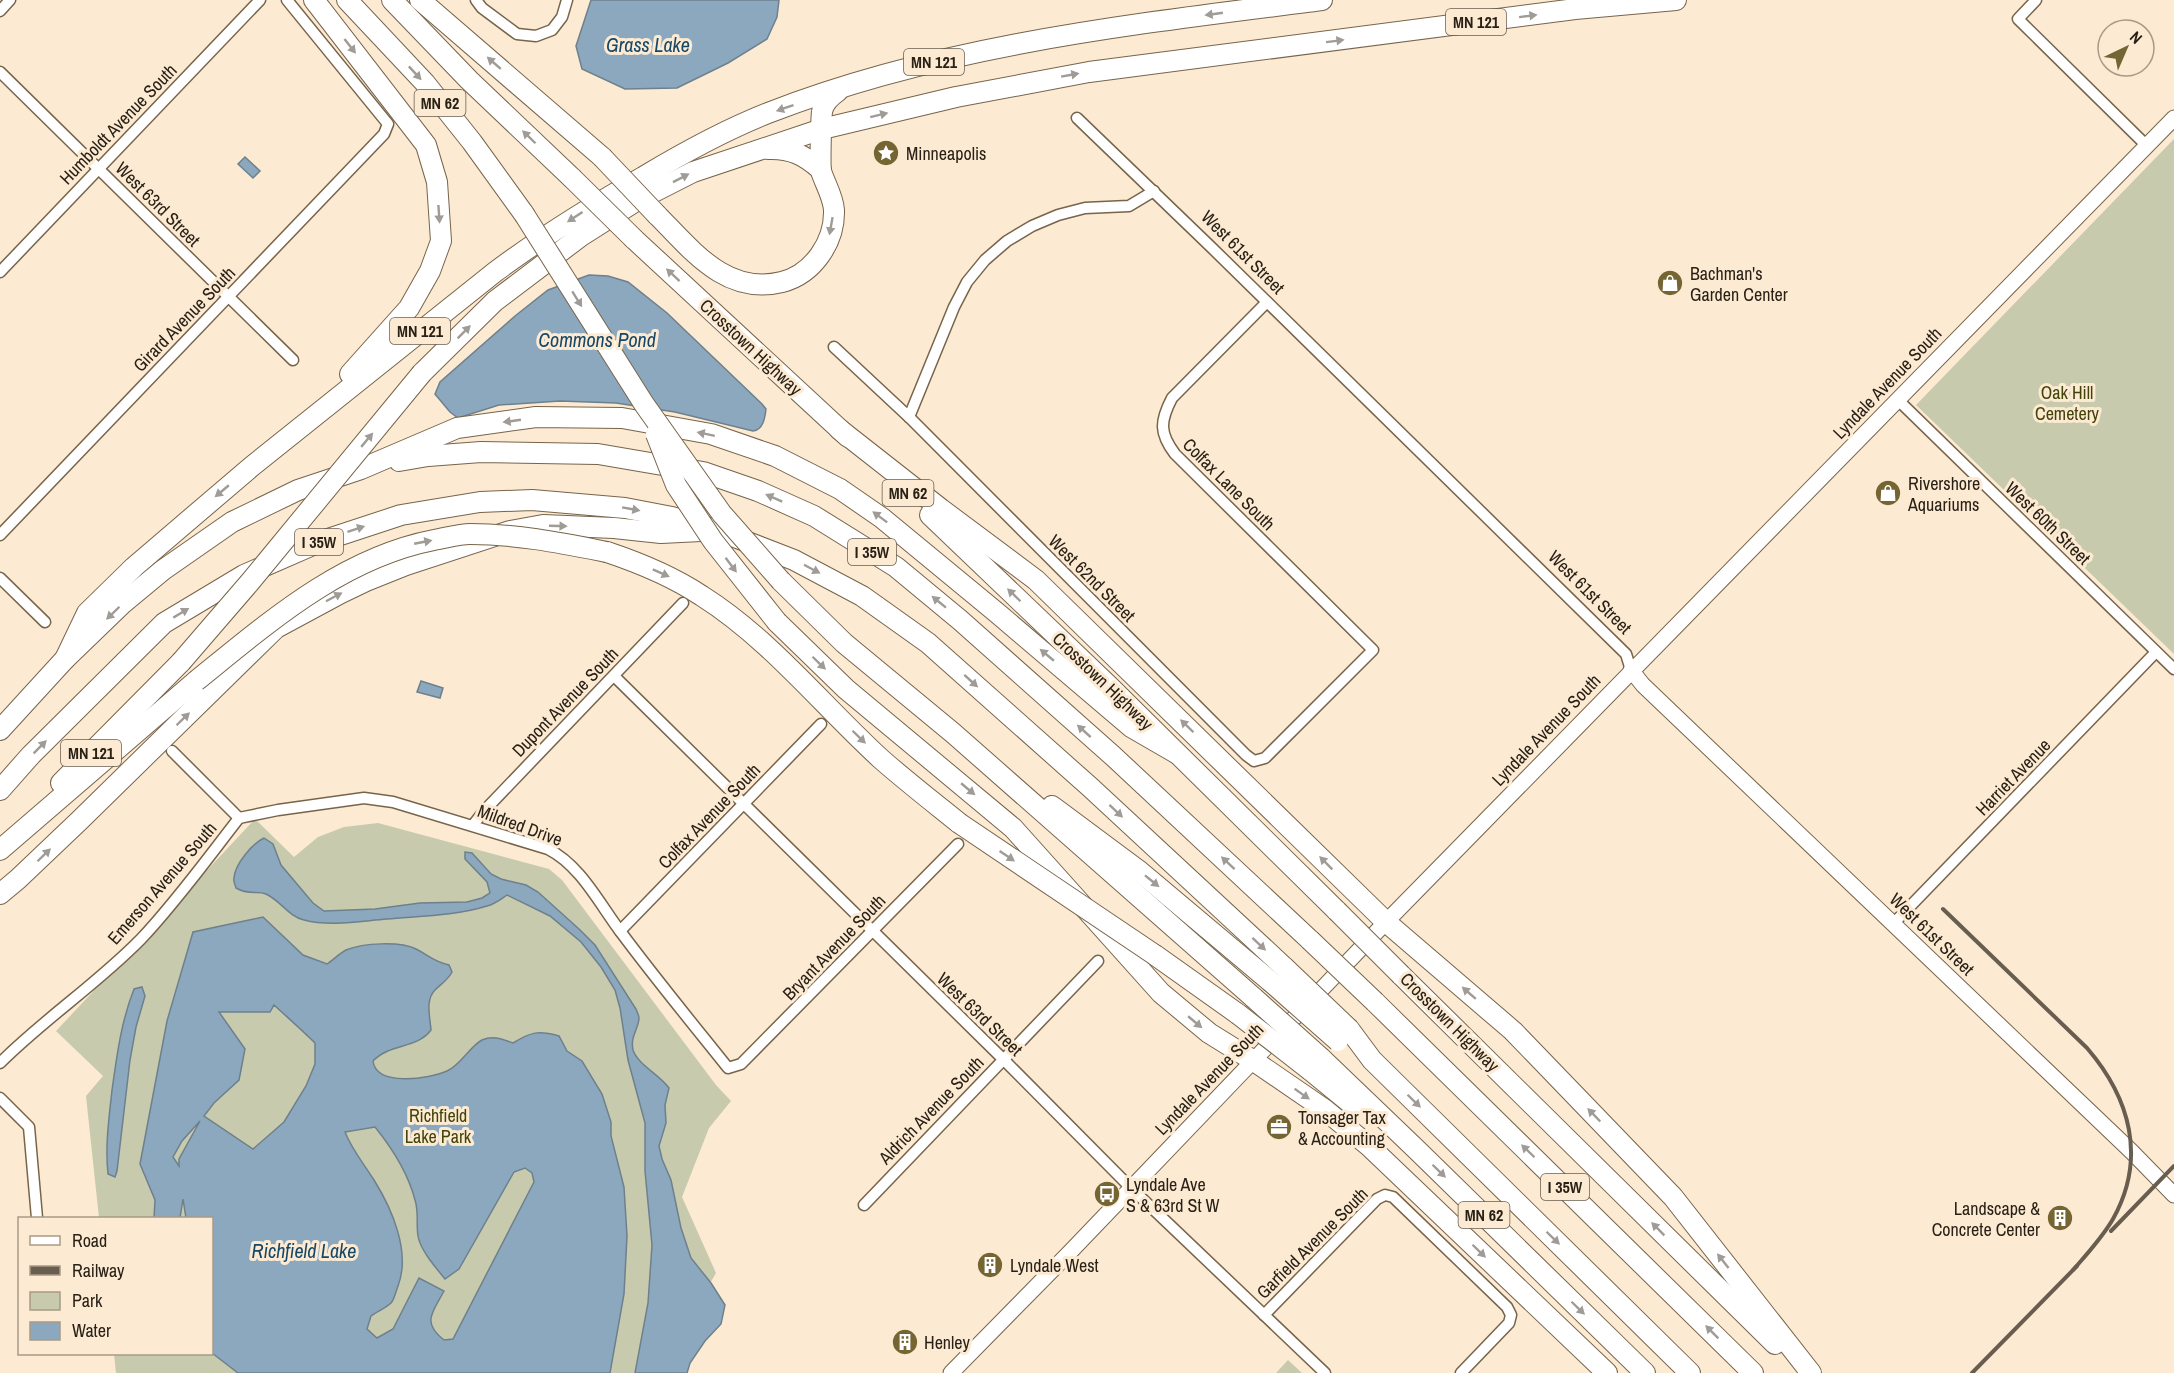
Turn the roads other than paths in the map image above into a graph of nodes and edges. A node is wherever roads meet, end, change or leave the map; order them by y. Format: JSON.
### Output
{"nodes":[{"id":1,"x":10,"y":0,"type":"edge"},
{"id":2,"x":260,"y":0,"type":"edge"},
{"id":3,"x":287,"y":0,"type":"edge"},
{"id":4,"x":314,"y":0,"type":"edge"},
{"id":5,"x":346,"y":0,"type":"edge"},
{"id":6,"x":392,"y":0,"type":"edge"},
{"id":7,"x":420,"y":0,"type":"edge"},
{"id":8,"x":476,"y":0,"type":"edge"},
{"id":9,"x":567,"y":0,"type":"edge"},
{"id":10,"x":1322,"y":0,"type":"edge"},
{"id":11,"x":1676,"y":0,"type":"edge"},
{"id":12,"x":2036,"y":0,"type":"edge"},
{"id":13,"x":0,"y":11,"type":"edge"},
{"id":14,"x":0,"y":72,"type":"edge"},
{"id":15,"x":840,"y":89,"type":"junction"},
{"id":16,"x":1077,"y":118,"type":"dead end"},
{"id":17,"x":2174,"y":118,"type":"edge"},
{"id":18,"x":822,"y":129,"type":"junction"},
{"id":19,"x":2147,"y":146,"type":"junction"},
{"id":20,"x":756,"y":150,"type":"junction"},
{"id":21,"x":99,"y":169,"type":"junction"},
{"id":22,"x":821,"y":170,"type":"junction"},
{"id":23,"x":1154,"y":191,"type":"junction"},
{"id":24,"x":0,"y":272,"type":"edge"},
{"id":25,"x":229,"y":296,"type":"junction"},
{"id":26,"x":1267,"y":302,"type":"junction"},
{"id":27,"x":834,"y":347,"type":"dead end"},
{"id":28,"x":293,"y":360,"type":"dead end"},
{"id":29,"x":1899,"y":400,"type":"junction"},
{"id":30,"x":644,"y":404,"type":"junction"},
{"id":31,"x":909,"y":417,"type":"junction"},
{"id":32,"x":839,"y":429,"type":"junction"},
{"id":33,"x":251,"y":467,"type":"junction"},
{"id":34,"x":361,"y":469,"type":"junction"},
{"id":35,"x":719,"y":531,"type":"junction"},
{"id":36,"x":0,"y":536,"type":"edge"},
{"id":37,"x":0,"y":578,"type":"edge"},
{"id":38,"x":683,"y":603,"type":"dead end"},
{"id":39,"x":45,"y":622,"type":"dead end"},
{"id":40,"x":2156,"y":652,"type":"junction"},
{"id":41,"x":65,"y":659,"type":"junction"},
{"id":42,"x":2174,"y":669,"type":"edge"},
{"id":43,"x":1631,"y":670,"type":"junction"},
{"id":44,"x":614,"y":676,"type":"junction"},
{"id":45,"x":821,"y":724,"type":"dead end"},
{"id":46,"x":0,"y":730,"type":"edge"},
{"id":47,"x":953,"y":733,"type":"junction"},
{"id":48,"x":172,"y":751,"type":"dead end"},
{"id":49,"x":1176,"y":753,"type":"junction"},
{"id":50,"x":1254,"y":761,"type":"joint"},
{"id":51,"x":0,"y":790,"type":"edge"},
{"id":52,"x":744,"y":804,"type":"junction"},
{"id":53,"x":239,"y":818,"type":"junction"},
{"id":54,"x":473,"y":825,"type":"junction"},
{"id":55,"x":958,"y":843,"type":"dead end"},
{"id":56,"x":0,"y":844,"type":"edge"},
{"id":57,"x":0,"y":850,"type":"edge"},
{"id":58,"x":18,"y":879,"type":"junction"},
{"id":59,"x":0,"y":894,"type":"edge"},
{"id":60,"x":0,"y":902,"type":"edge"},
{"id":61,"x":1386,"y":922,"type":"junction"},
{"id":62,"x":1893,"y":924,"type":"junction"},
{"id":63,"x":872,"y":931,"type":"junction"},
{"id":64,"x":620,"y":932,"type":"junction"},
{"id":65,"x":1098,"y":961,"type":"dead end"},
{"id":66,"x":1277,"y":974,"type":"junction"},
{"id":67,"x":1003,"y":1059,"type":"junction"},
{"id":68,"x":1254,"y":1060,"type":"junction"},
{"id":69,"x":0,"y":1064,"type":"edge"},
{"id":70,"x":1315,"y":1064,"type":"junction"},
{"id":71,"x":729,"y":1068,"type":"joint"},
{"id":72,"x":0,"y":1098,"type":"edge"},
{"id":73,"x":1131,"y":1188,"type":"junction"},
{"id":74,"x":2174,"y":1195,"type":"edge"},
{"id":75,"x":864,"y":1205,"type":"dead end"},
{"id":76,"x":37,"y":1217,"type":"edge"},
{"id":77,"x":1264,"y":1315,"type":"junction"},
{"id":78,"x":951,"y":1373,"type":"edge"},
{"id":79,"x":1325,"y":1373,"type":"edge"},
{"id":80,"x":1461,"y":1373,"type":"edge"},
{"id":81,"x":1606,"y":1373,"type":"edge"},
{"id":82,"x":1645,"y":1373,"type":"edge"},
{"id":83,"x":1690,"y":1373,"type":"edge"},
{"id":84,"x":1753,"y":1373,"type":"edge"},
{"id":85,"x":1805,"y":1373,"type":"edge"},
{"id":86,"x":1811,"y":1373,"type":"edge"}],
"edges":[{"from":1,"to":13,"type":"street"},
{"from":2,"to":21,"type":"street","name":"Humboldt Avenue South"},
{"from":3,"to":25,"type":"street","name":"Girard Avenue South"},
{"from":4,"to":33,"type":"highway","one_way":true},
{"from":5,"to":30,"type":"highway","number":"MN 62","one_way":true,"bridge":true},
{"from":32,"to":6,"type":"highway","name":"Crosstown Highway","number":"MN 62","one_way":true,"bridge":true},
{"from":22,"to":7,"type":"highway","one_way":true,"bridge":true},
{"from":8,"to":9,"type":"street"},
{"from":10,"to":15,"type":"highway","number":"MN 121","one_way":true},
{"from":18,"to":11,"type":"highway","number":"MN 121","one_way":true},
{"from":12,"to":19,"type":"street"},
{"from":14,"to":21,"type":"street","name":"West 63rd Street"},
{"from":15,"to":18,"type":"highway"},
{"from":15,"to":33,"type":"highway","number":"MN 121","one_way":true},
{"from":16,"to":23,"type":"street","name":"West 61st Street"},
{"from":17,"to":19,"type":"main road","name":"Lyndale Avenue South"},
{"from":18,"to":20,"type":"highway","number":"MN 121"},
{"from":18,"to":22,"type":"highway"},
{"from":19,"to":29,"type":"main road","name":"Lyndale Avenue South"},
{"from":20,"to":22,"type":"highway"},
{"from":56,"to":20,"type":"highway","number":"MN 121","one_way":true,"bridge":true},
{"from":21,"to":24,"type":"street","name":"Humboldt Avenue South"},
{"from":21,"to":25,"type":"street","name":"West 63rd Street"},
{"from":23,"to":26,"type":"street","name":"West 61st Street"},
{"from":23,"to":31,"type":"street"},
{"from":25,"to":28,"type":"street","name":"West 63rd Street"},
{"from":25,"to":36,"type":"street","name":"Girard Avenue South"},
{"from":26,"to":43,"type":"street","name":"West 61st Street"},
{"from":26,"to":50,"type":"street","name":"Colfax Lane South"},
{"from":27,"to":31,"type":"street","name":"West 62nd Street"},
{"from":29,"to":40,"type":"street","name":"West 60th Street"},
{"from":29,"to":43,"type":"main road","name":"Lyndale Avenue South"},
{"from":30,"to":47,"type":"highway","number":"MN 62","bridge":true},
{"from":30,"to":68,"type":"highway","one_way":true,"bridge":true},
{"from":31,"to":50,"type":"street","name":"West 62nd Street"},
{"from":49,"to":32,"type":"highway","name":"Crosstown Highway","number":"MN 62","one_way":true},
{"from":61,"to":32,"type":"highway","one_way":true},
{"from":33,"to":41,"type":"highway","number":"MN 121","one_way":true},
{"from":34,"to":41,"type":"highway","number":"I 35W","one_way":true},
{"from":49,"to":34,"type":"highway","one_way":true},
{"from":84,"to":34,"type":"highway","number":"I 35W","one_way":true,"bridge":true},
{"from":51,"to":35,"type":"highway","number":"I 35W","one_way":true},
{"from":58,"to":35,"type":"highway","one_way":true},
{"from":35,"to":66,"type":"highway","number":"I 35W","one_way":true},
{"from":37,"to":39,"type":"street"},
{"from":38,"to":44,"type":"street","name":"Dupont Avenue South"},
{"from":40,"to":42,"type":"street","name":"West 60th Street"},
{"from":40,"to":62,"type":"street","name":"Harriet Avenue"},
{"from":41,"to":46,"type":"highway","number":"I 35W"},
{"from":43,"to":61,"type":"main road","name":"Lyndale Avenue South"},
{"from":43,"to":62,"type":"main road","name":"West 61st Street"},
{"from":44,"to":52,"type":"street","name":"West 63rd Street"},
{"from":44,"to":54,"type":"street","name":"Dupont Avenue South"},
{"from":45,"to":52,"type":"street","name":"Colfax Avenue South"},
{"from":47,"to":66,"type":"highway","one_way":true},
{"from":47,"to":70,"type":"highway","number":"MN 62","bridge":true},
{"from":48,"to":53,"type":"street"},
{"from":85,"to":49,"type":"highway","name":"Crosstown Highway","number":"MN 62","one_way":true,"bridge":true},
{"from":52,"to":63,"type":"street","name":"West 63rd Street"},
{"from":52,"to":64,"type":"street","name":"Colfax Avenue South"},
{"from":53,"to":54,"type":"street","name":"Mildred Drive"},
{"from":53,"to":69,"type":"street","name":"Emerson Avenue South"},
{"from":54,"to":64,"type":"street","name":"Mildred Drive"},
{"from":55,"to":63,"type":"street","name":"Bryant Avenue South"},
{"from":57,"to":70,"type":"highway","one_way":true,"bridge":true},
{"from":58,"to":59,"type":"highway"},
{"from":58,"to":60,"type":"highway"},
{"from":61,"to":68,"type":"main road","name":"Lyndale Avenue South"},
{"from":86,"to":61,"type":"highway","one_way":true},
{"from":62,"to":74,"type":"main road","name":"West 61st Street"},
{"from":63,"to":67,"type":"street","name":"West 63rd Street"},
{"from":63,"to":71,"type":"street","name":"Bryant Avenue South"},
{"from":64,"to":71,"type":"street","name":"Mildred Drive"},
{"from":65,"to":67,"type":"street","name":"Aldrich Avenue South"},
{"from":66,"to":83,"type":"highway","number":"I 35W","one_way":true,"bridge":true},
{"from":67,"to":73,"type":"street","name":"West 63rd Street"},
{"from":67,"to":75,"type":"street","name":"Aldrich Avenue South"},
{"from":68,"to":73,"type":"main road","name":"Lyndale Avenue South"},
{"from":68,"to":81,"type":"highway","one_way":true},
{"from":70,"to":82,"type":"highway","number":"MN 62","one_way":true},
{"from":72,"to":76,"type":"street"},
{"from":73,"to":77,"type":"street","name":"West 63rd Street"},
{"from":73,"to":78,"type":"main road","name":"Lyndale Avenue South"},
{"from":77,"to":79,"type":"street","name":"West 63rd Street"},
{"from":77,"to":80,"type":"street","name":"Garfield Avenue South"}]}
